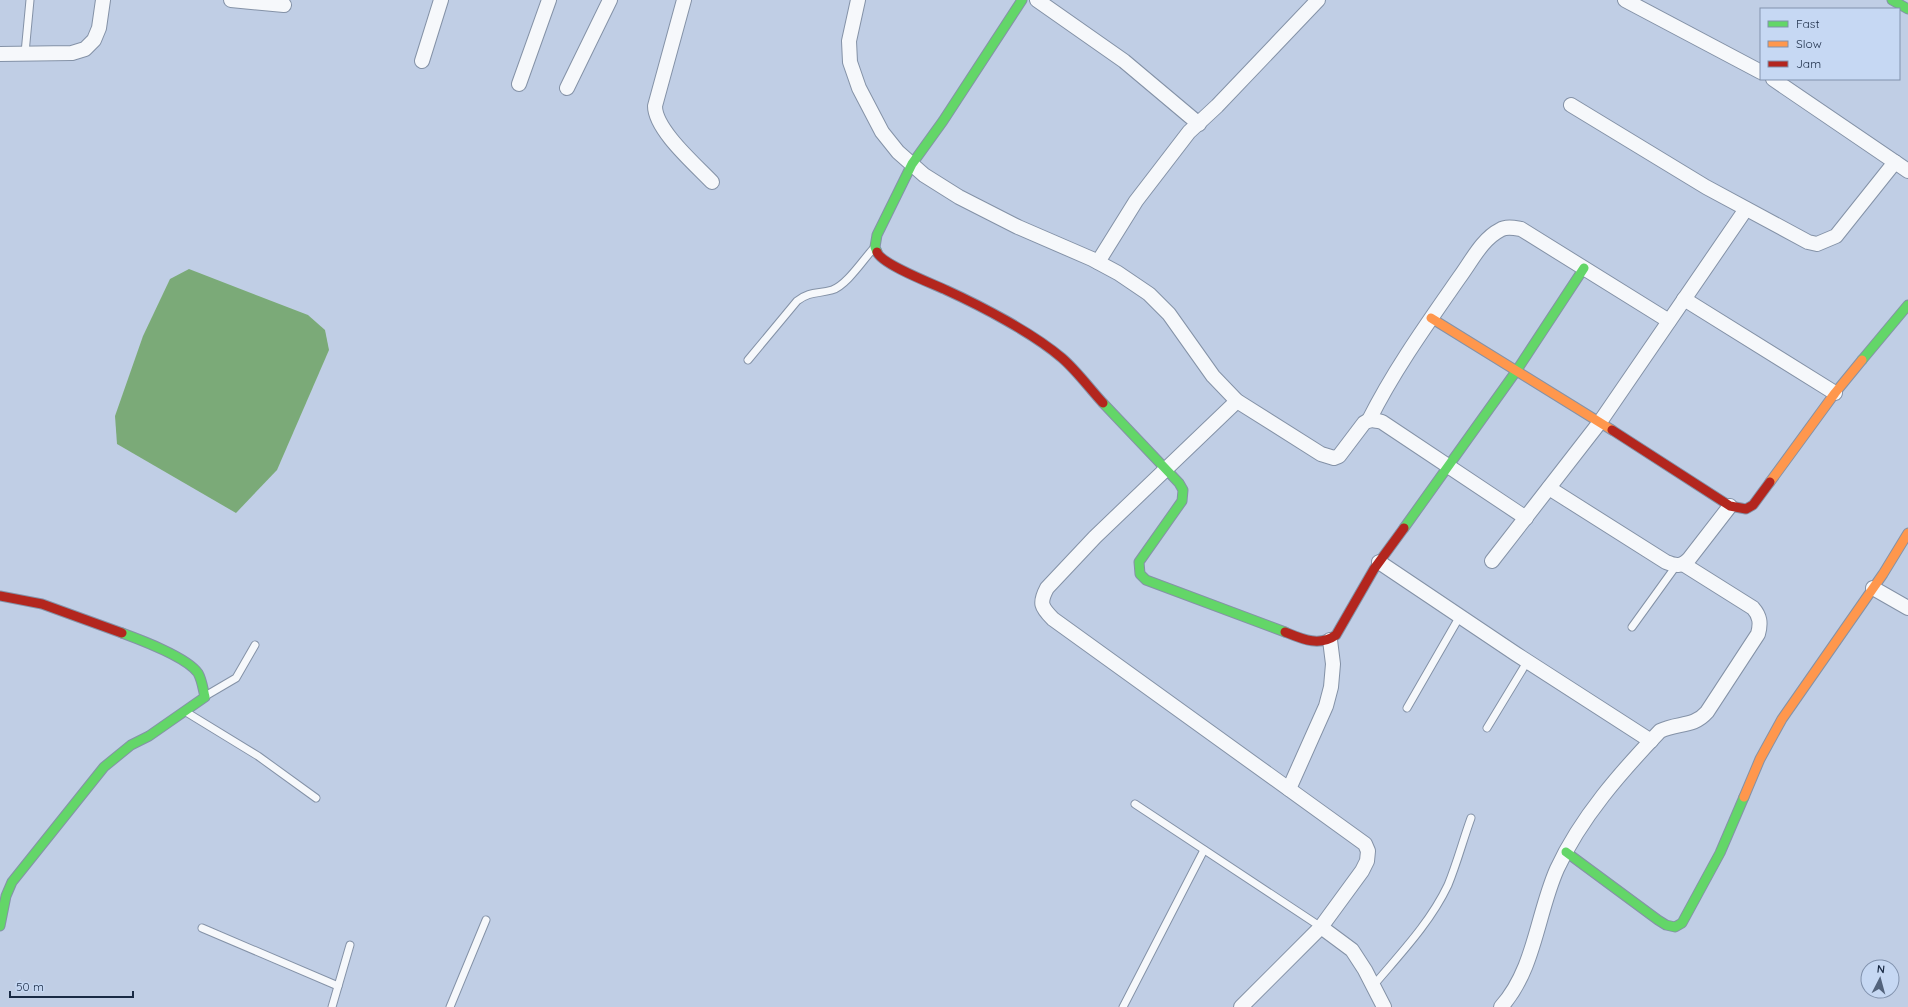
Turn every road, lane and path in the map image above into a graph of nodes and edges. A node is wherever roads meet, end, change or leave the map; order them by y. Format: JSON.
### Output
{"nodes":[{"id":1,"x":30,"y":0,"type":"edge"},
{"id":2,"x":103,"y":0,"type":"edge"},
{"id":3,"x":231,"y":0,"type":"edge"},
{"id":4,"x":441,"y":0,"type":"edge"},
{"id":5,"x":549,"y":0,"type":"edge"},
{"id":6,"x":610,"y":0,"type":"edge"},
{"id":7,"x":684,"y":0,"type":"edge"},
{"id":8,"x":858,"y":0,"type":"edge"},
{"id":9,"x":1022,"y":0,"type":"edge"},
{"id":10,"x":1037,"y":0,"type":"edge"},
{"id":11,"x":1318,"y":0,"type":"edge"},
{"id":12,"x":1624,"y":0,"type":"edge"},
{"id":13,"x":1892,"y":0,"type":"edge"},
{"id":14,"x":284,"y":5,"type":"dead end"},
{"id":15,"x":1908,"y":9,"type":"edge"},
{"id":16,"x":26,"y":52,"type":"junction"},
{"id":17,"x":0,"y":54,"type":"edge"},
{"id":18,"x":422,"y":61,"type":"dead end"},
{"id":19,"x":1760,"y":71,"type":"edge"},
{"id":20,"x":1774,"y":80,"type":"edge"},
{"id":21,"x":519,"y":84,"type":"dead end"},
{"id":22,"x":567,"y":88,"type":"dead end"},
{"id":23,"x":1571,"y":105,"type":"dead end"},
{"id":24,"x":1199,"y":124,"type":"junction"},
{"id":25,"x":1895,"y":162,"type":"junction"},
{"id":26,"x":912,"y":164,"type":"junction"},
{"id":27,"x":1908,"y":171,"type":"edge"},
{"id":28,"x":712,"y":182,"type":"dead end"},
{"id":29,"x":1746,"y":209,"type":"junction"},
{"id":30,"x":875,"y":247,"type":"junction"},
{"id":31,"x":1098,"y":262,"type":"junction"},
{"id":32,"x":1584,"y":268,"type":"junction"},
{"id":33,"x":1684,"y":299,"type":"junction"},
{"id":34,"x":1908,"y":304,"type":"edge"},
{"id":35,"x":1431,"y":318,"type":"junction"},
{"id":36,"x":1669,"y":321,"type":"junction"},
{"id":37,"x":748,"y":360,"type":"dead end"},
{"id":38,"x":1517,"y":370,"type":"junction"},
{"id":39,"x":1835,"y":393,"type":"junction"},
{"id":40,"x":1237,"y":401,"type":"junction"},
{"id":41,"x":1369,"y":420,"type":"junction"},
{"id":42,"x":1600,"y":422,"type":"junction"},
{"id":43,"x":1447,"y":466,"type":"junction"},
{"id":44,"x":1165,"y":469,"type":"junction"},
{"id":45,"x":1549,"y":488,"type":"junction"},
{"id":46,"x":1730,"y":506,"type":"junction"},
{"id":47,"x":1526,"y":518,"type":"junction"},
{"id":48,"x":1908,"y":533,"type":"edge"},
{"id":49,"x":1492,"y":561,"type":"dead end"},
{"id":50,"x":1379,"y":562,"type":"junction"},
{"id":51,"x":1679,"y":565,"type":"junction"},
{"id":52,"x":1873,"y":588,"type":"junction"},
{"id":53,"x":0,"y":596,"type":"edge"},
{"id":54,"x":1908,"y":608,"type":"edge"},
{"id":55,"x":1460,"y":616,"type":"junction"},
{"id":56,"x":1632,"y":627,"type":"dead end"},
{"id":57,"x":1330,"y":640,"type":"junction"},
{"id":58,"x":255,"y":645,"type":"dead end"},
{"id":59,"x":1527,"y":662,"type":"junction"},
{"id":60,"x":205,"y":696,"type":"junction"},
{"id":61,"x":1407,"y":708,"type":"dead end"},
{"id":62,"x":184,"y":711,"type":"junction"},
{"id":63,"x":1487,"y":728,"type":"dead end"},
{"id":64,"x":1651,"y":741,"type":"junction"},
{"id":65,"x":1289,"y":789,"type":"junction"},
{"id":66,"x":316,"y":798,"type":"dead end"},
{"id":67,"x":1135,"y":804,"type":"dead end"},
{"id":68,"x":1471,"y":818,"type":"dead end"},
{"id":69,"x":1204,"y":850,"type":"junction"},
{"id":70,"x":1566,"y":852,"type":"junction"},
{"id":71,"x":6,"y":883,"type":"edge"},
{"id":72,"x":486,"y":920,"type":"dead end"},
{"id":73,"x":0,"y":926,"type":"edge"},
{"id":74,"x":1321,"y":927,"type":"junction"},
{"id":75,"x":202,"y":928,"type":"dead end"},
{"id":76,"x":350,"y":945,"type":"dead end"},
{"id":77,"x":338,"y":986,"type":"junction"},
{"id":78,"x":1373,"y":986,"type":"junction"},
{"id":79,"x":332,"y":1007,"type":"edge"},
{"id":80,"x":450,"y":1007,"type":"edge"},
{"id":81,"x":1123,"y":1007,"type":"edge"},
{"id":82,"x":1241,"y":1007,"type":"edge"},
{"id":83,"x":1384,"y":1007,"type":"edge"},
{"id":84,"x":1501,"y":1007,"type":"edge"}],
"edges":[{"from":1,"to":16,"type":"lane"},
{"from":2,"to":16,"type":"street"},
{"from":3,"to":14,"type":"street"},
{"from":4,"to":18,"type":"street"},
{"from":5,"to":21,"type":"street"},
{"from":6,"to":22,"type":"street"},
{"from":7,"to":28,"type":"street"},
{"from":8,"to":26,"type":"street"},
{"from":9,"to":26,"type":"street"},
{"from":10,"to":24,"type":"street"},
{"from":11,"to":24,"type":"street"},
{"from":12,"to":19,"type":"street"},
{"from":13,"to":15,"type":"street"},
{"from":16,"to":17,"type":"street"},
{"from":20,"to":25,"type":"street"},
{"from":23,"to":29,"type":"street"},
{"from":24,"to":31,"type":"street"},
{"from":25,"to":27,"type":"street"},
{"from":25,"to":29,"type":"street"},
{"from":26,"to":30,"type":"street"},
{"from":26,"to":31,"type":"street"},
{"from":29,"to":33,"type":"street"},
{"from":30,"to":37,"type":"lane"},
{"from":30,"to":44,"type":"street"},
{"from":31,"to":40,"type":"street"},
{"from":32,"to":35,"type":"street"},
{"from":32,"to":36,"type":"street"},
{"from":32,"to":38,"type":"street"},
{"from":33,"to":36,"type":"street"},
{"from":33,"to":39,"type":"street"},
{"from":34,"to":39,"type":"street"},
{"from":35,"to":38,"type":"street"},
{"from":35,"to":41,"type":"street"},
{"from":36,"to":42,"type":"street"},
{"from":38,"to":42,"type":"street"},
{"from":38,"to":43,"type":"street"},
{"from":39,"to":46,"type":"street"},
{"from":40,"to":41,"type":"street"},
{"from":40,"to":44,"type":"street"},
{"from":41,"to":43,"type":"street"},
{"from":42,"to":45,"type":"street"},
{"from":42,"to":46,"type":"street"},
{"from":43,"to":47,"type":"street"},
{"from":43,"to":50,"type":"street"},
{"from":44,"to":57,"type":"street"},
{"from":44,"to":65,"type":"street"},
{"from":45,"to":47,"type":"street"},
{"from":45,"to":51,"type":"street"},
{"from":46,"to":51,"type":"street"},
{"from":47,"to":49,"type":"street"},
{"from":48,"to":52,"type":"street"},
{"from":50,"to":55,"type":"street"},
{"from":50,"to":57,"type":"street"},
{"from":51,"to":56,"type":"lane"},
{"from":51,"to":64,"type":"street"},
{"from":52,"to":54,"type":"street"},
{"from":52,"to":70,"type":"street"},
{"from":53,"to":60,"type":"street"},
{"from":55,"to":59,"type":"street"},
{"from":55,"to":61,"type":"lane"},
{"from":57,"to":65,"type":"street"},
{"from":58,"to":60,"type":"lane"},
{"from":59,"to":63,"type":"lane"},
{"from":59,"to":64,"type":"street"},
{"from":60,"to":62,"type":"street"},
{"from":62,"to":66,"type":"lane"},
{"from":62,"to":71,"type":"street"},
{"from":64,"to":70,"type":"street"},
{"from":65,"to":74,"type":"street"},
{"from":67,"to":69,"type":"lane"},
{"from":68,"to":78,"type":"lane"},
{"from":69,"to":74,"type":"lane"},
{"from":69,"to":81,"type":"lane"},
{"from":70,"to":84,"type":"street"},
{"from":71,"to":73,"type":"street"},
{"from":72,"to":80,"type":"lane"},
{"from":74,"to":78,"type":"street"},
{"from":74,"to":82,"type":"street"},
{"from":75,"to":77,"type":"lane"},
{"from":76,"to":77,"type":"lane"},
{"from":77,"to":79,"type":"lane"},
{"from":78,"to":83,"type":"street"}]}
